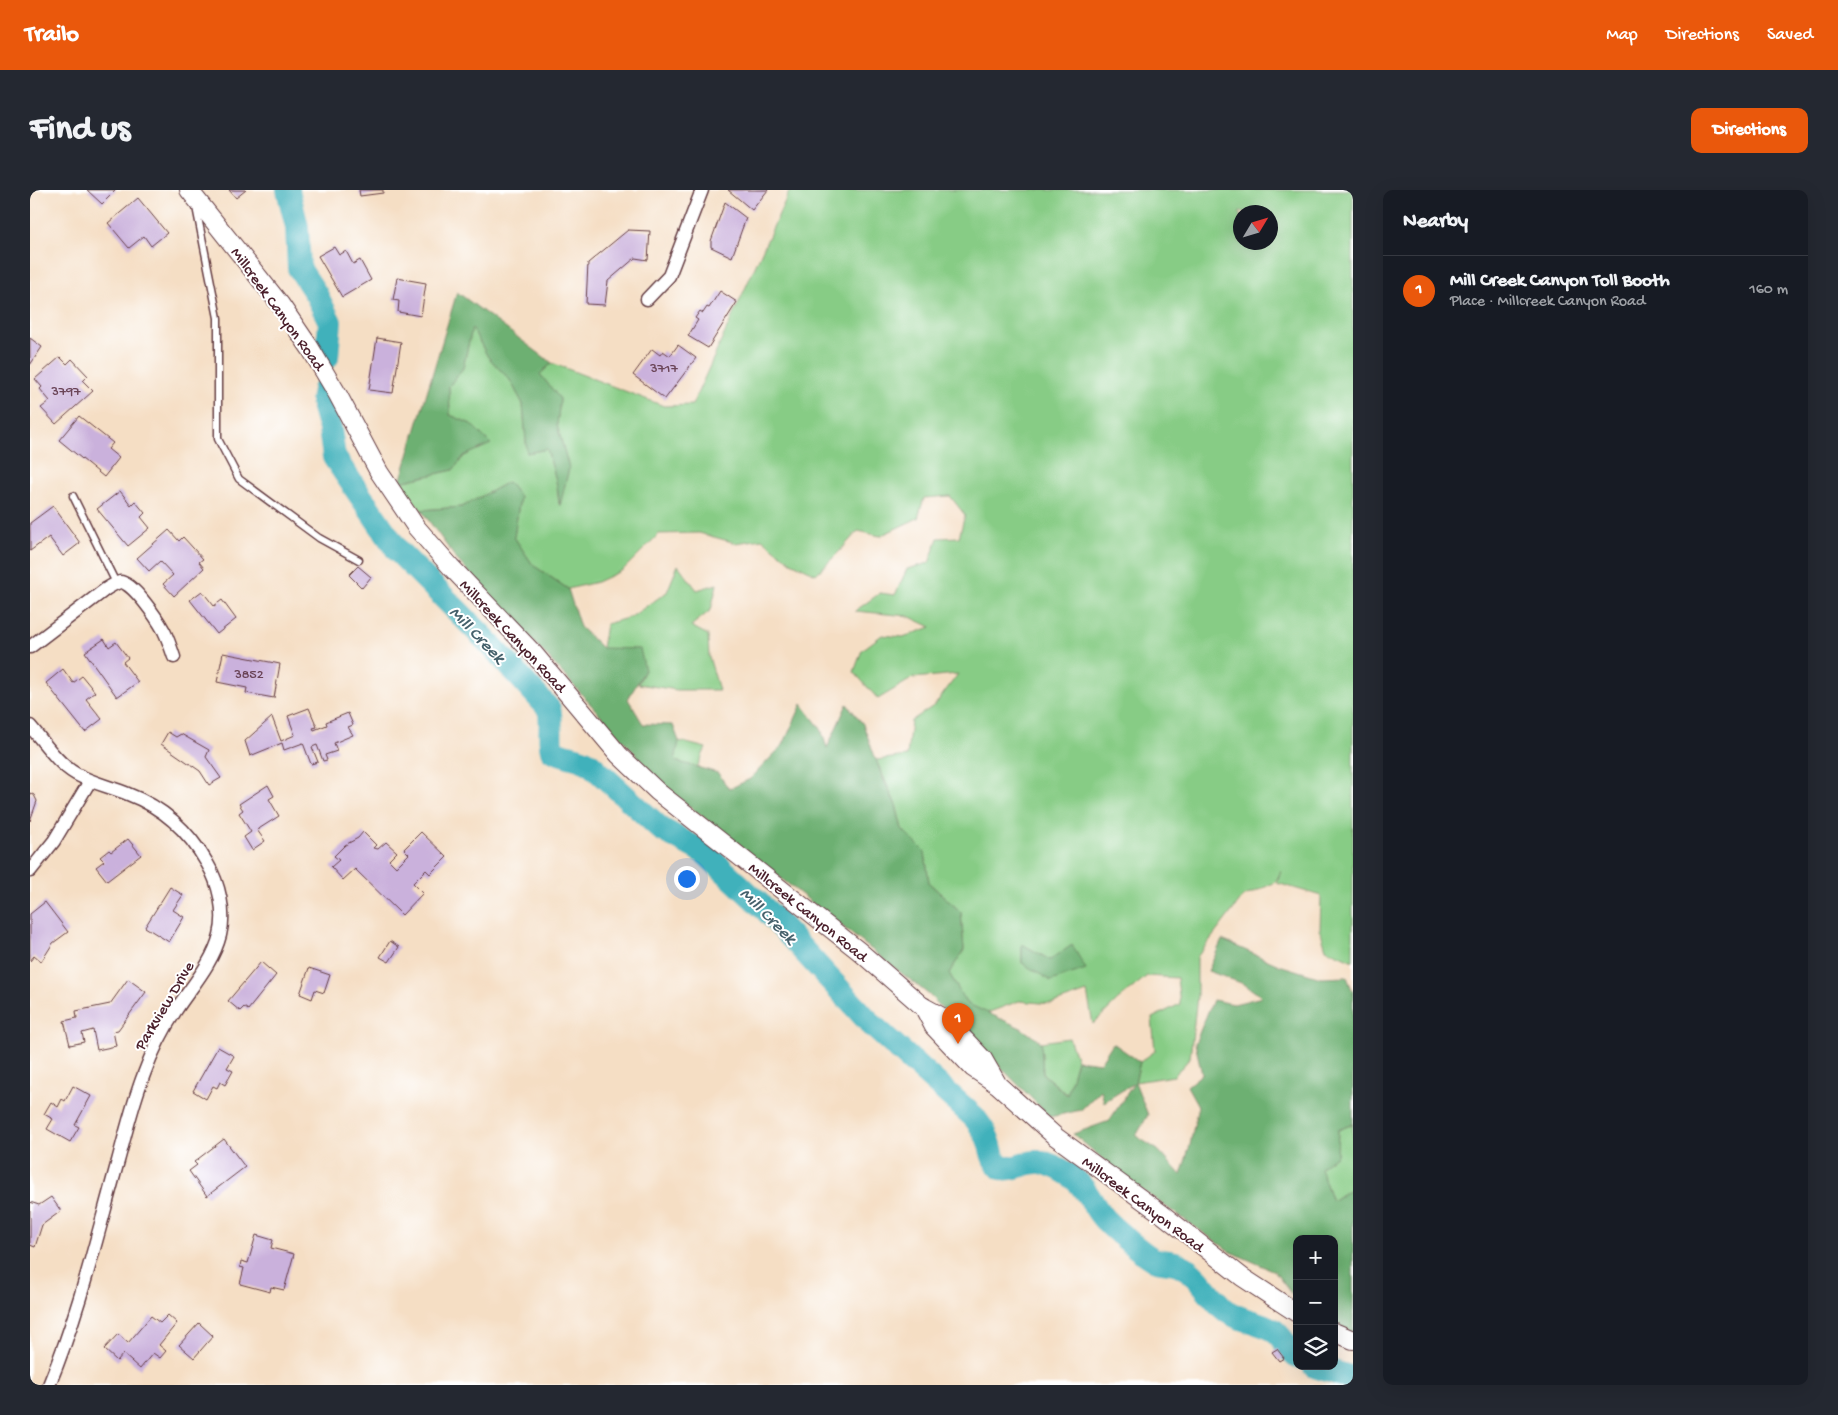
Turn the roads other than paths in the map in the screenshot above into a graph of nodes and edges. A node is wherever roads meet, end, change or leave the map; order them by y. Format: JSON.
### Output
{"nodes":[{"id":1,"x":702,"y":190,"type":"edge"},
{"id":2,"x":192,"y":193,"type":"edge"},
{"id":3,"x":646,"y":299,"type":"dead end"},
{"id":4,"x":73,"y":496,"type":"dead end"},
{"id":5,"x":359,"y":560,"type":"dead end"},
{"id":6,"x":116,"y":583,"type":"junction"},
{"id":7,"x":30,"y":647,"type":"edge"},
{"id":8,"x":174,"y":656,"type":"dead end"},
{"id":9,"x":30,"y":726,"type":"edge"},
{"id":10,"x":90,"y":780,"type":"junction"},
{"id":11,"x":30,"y":871,"type":"edge"},
{"id":12,"x":1293,"y":1310,"type":"edge"},
{"id":13,"x":1338,"y":1334,"type":"edge"},
{"id":14,"x":1353,"y":1340,"type":"edge"},
{"id":15,"x":49,"y":1385,"type":"edge"}],
"edges":[{"from":1,"to":3,"type":"street"},
{"from":2,"to":5,"type":"lane"},
{"from":2,"to":12,"type":"street","name":"Millcreek Canyon Road"},
{"from":4,"to":6,"type":"lane"},
{"from":6,"to":7,"type":"street"},
{"from":6,"to":8,"type":"street"},
{"from":9,"to":10,"type":"street","name":"Parkview Drive"},
{"from":10,"to":11,"type":"street"},
{"from":10,"to":15,"type":"street","name":"Parkview Drive"},
{"from":13,"to":14,"type":"street"}]}
